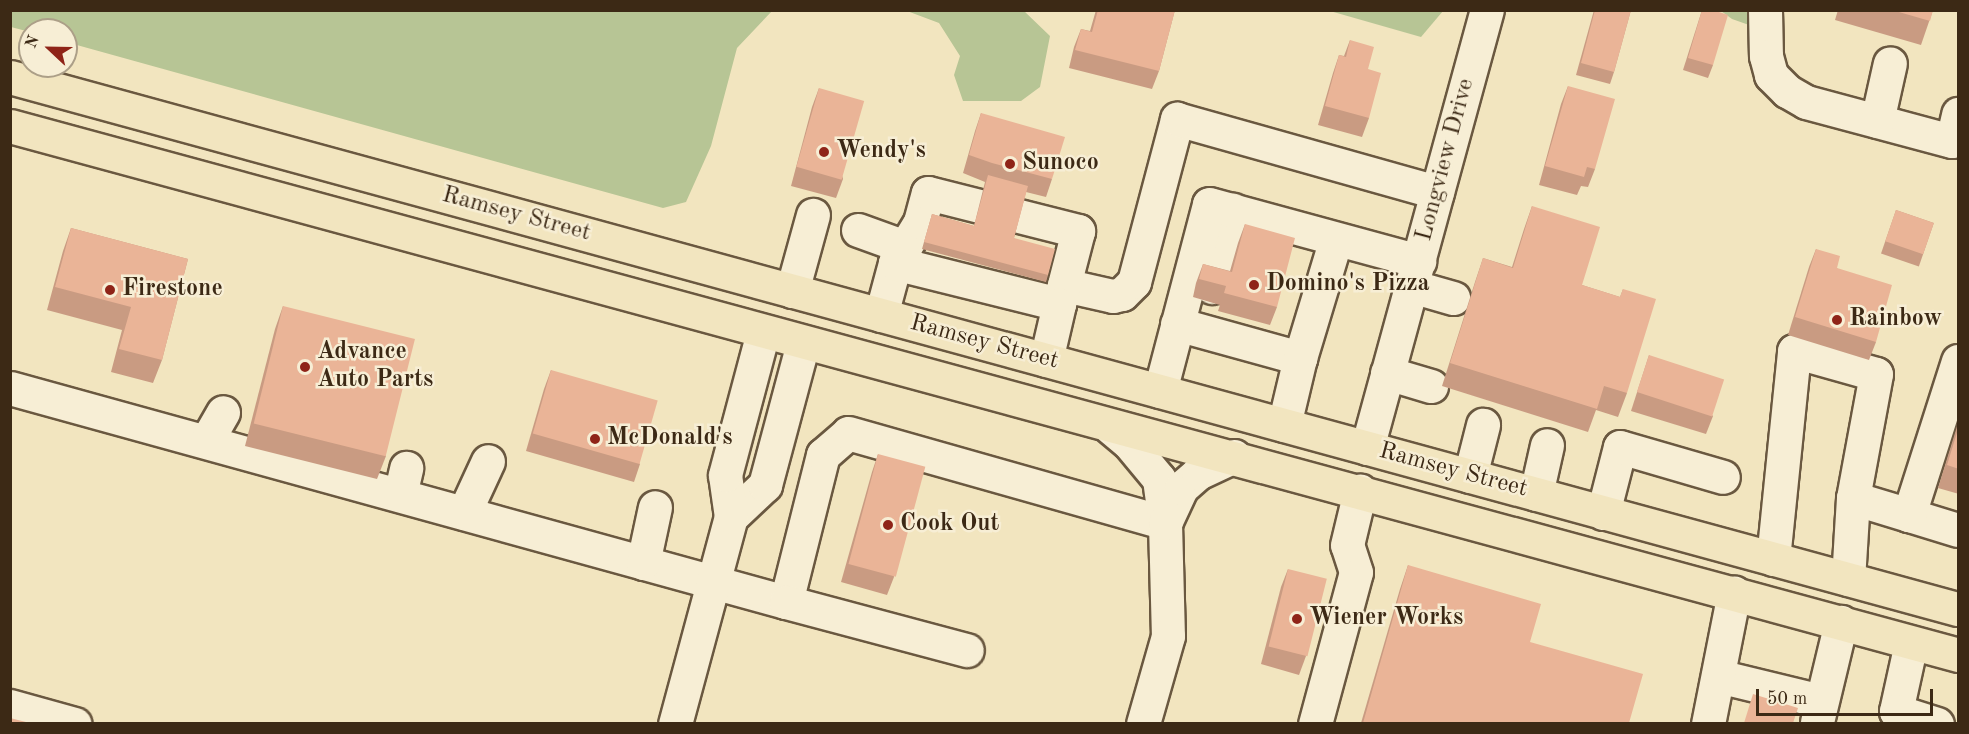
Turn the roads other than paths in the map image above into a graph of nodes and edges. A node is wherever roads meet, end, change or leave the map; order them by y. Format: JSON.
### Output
{"nodes":[{"id":1,"x":1487,"y":10,"type":"edge"},
{"id":2,"x":1765,"y":10,"type":"edge"},
{"id":3,"x":1890,"y":63,"type":"dead end"},
{"id":4,"x":10,"y":77,"type":"edge"},
{"id":5,"x":1959,"y":114,"type":"edge"},
{"id":6,"x":1876,"y":121,"type":"junction"},
{"id":7,"x":10,"y":126,"type":"edge"},
{"id":8,"x":1437,"y":192,"type":"junction"},
{"id":9,"x":1226,"y":208,"type":"junction"},
{"id":10,"x":813,"y":215,"type":"dead end"},
{"id":11,"x":858,"y":230,"type":"dead end"},
{"id":12,"x":1336,"y":239,"type":"junction"},
{"id":13,"x":900,"y":255,"type":"junction"},
{"id":14,"x":1415,"y":274,"type":"junction"},
{"id":15,"x":792,"y":291,"type":"junction"},
{"id":16,"x":1061,"y":295,"type":"junction"},
{"id":17,"x":1453,"y":298,"type":"dead end"},
{"id":18,"x":1197,"y":307,"type":"junction"},
{"id":19,"x":881,"y":315,"type":"junction"},
{"id":20,"x":763,"y":332,"type":"junction"},
{"id":21,"x":803,"y":343,"type":"junction"},
{"id":22,"x":1300,"y":358,"type":"junction"},
{"id":23,"x":1046,"y":360,"type":"junction"},
{"id":24,"x":1959,"y":361,"type":"edge"},
{"id":25,"x":1387,"y":373,"type":"junction"},
{"id":26,"x":1431,"y":386,"type":"dead end"},
{"id":27,"x":10,"y":388,"type":"edge"},
{"id":28,"x":1160,"y":391,"type":"junction"},
{"id":29,"x":223,"y":412,"type":"dead end"},
{"id":30,"x":1284,"y":425,"type":"junction"},
{"id":31,"x":1483,"y":425,"type":"dead end"},
{"id":32,"x":1110,"y":427,"type":"junction"},
{"id":33,"x":207,"y":440,"type":"junction"},
{"id":34,"x":1547,"y":445,"type":"dead end"},
{"id":35,"x":1366,"y":448,"type":"junction"},
{"id":36,"x":1234,"y":456,"type":"junction"},
{"id":37,"x":488,"y":461,"type":"dead end"},
{"id":38,"x":1470,"y":476,"type":"junction"},
{"id":39,"x":1723,"y":477,"type":"dead end"},
{"id":40,"x":1360,"y":490,"type":"junction"},
{"id":41,"x":1536,"y":494,"type":"junction"},
{"id":42,"x":1852,"y":498,"type":"junction"},
{"id":43,"x":655,"y":507,"type":"dead end"},
{"id":44,"x":464,"y":513,"type":"junction"},
{"id":45,"x":1603,"y":513,"type":"junction"},
{"id":46,"x":1909,"y":515,"type":"junction"},
{"id":47,"x":731,"y":517,"type":"junction"},
{"id":48,"x":1165,"y":523,"type":"junction"},
{"id":49,"x":1959,"y":530,"type":"edge"},
{"id":50,"x":1773,"y":559,"type":"junction"},
{"id":51,"x":643,"y":562,"type":"junction"},
{"id":52,"x":1848,"y":579,"type":"junction"},
{"id":53,"x":713,"y":582,"type":"junction"},
{"id":54,"x":1734,"y":593,"type":"junction"},
{"id":55,"x":786,"y":602,"type":"junction"},
{"id":56,"x":1959,"y":609,"type":"edge"},
{"id":57,"x":1841,"y":622,"type":"junction"},
{"id":58,"x":1911,"y":643,"type":"junction"},
{"id":59,"x":968,"y":650,"type":"dead end"},
{"id":60,"x":1959,"y":655,"type":"edge"},
{"id":61,"x":1718,"y":676,"type":"junction"},
{"id":62,"x":10,"y":706,"type":"edge"},
{"id":63,"x":1819,"y":712,"type":"edge"},
{"id":64,"x":1152,"y":721,"type":"edge"},
{"id":65,"x":75,"y":723,"type":"edge"},
{"id":66,"x":675,"y":723,"type":"edge"},
{"id":67,"x":1315,"y":723,"type":"edge"},
{"id":68,"x":1708,"y":723,"type":"edge"},
{"id":69,"x":1937,"y":723,"type":"edge"}],
"edges":[{"from":1,"to":8,"type":"street","name":"Longview Drive"},
{"from":2,"to":6,"type":"street"},
{"from":3,"to":6,"type":"street"},
{"from":4,"to":15,"type":"main road","name":"Ramsey Street"},
{"from":5,"to":6,"type":"street"},
{"from":7,"to":20,"type":"main road","name":"Ramsey Street"},
{"from":8,"to":14,"type":"street","name":"Longview Drive"},
{"from":8,"to":16,"type":"street"},
{"from":9,"to":12,"type":"street"},
{"from":9,"to":18,"type":"street"},
{"from":9,"to":18,"type":"street"},
{"from":10,"to":15,"type":"street"},
{"from":11,"to":13,"type":"street"},
{"from":12,"to":14,"type":"street"},
{"from":12,"to":22,"type":"street"},
{"from":13,"to":16,"type":"street"},
{"from":13,"to":16,"type":"street"},
{"from":13,"to":19,"type":"street"},
{"from":14,"to":17,"type":"street"},
{"from":14,"to":25,"type":"street","name":"Longview Drive"},
{"from":15,"to":19,"type":"main road","name":"Ramsey Street"},
{"from":15,"to":20,"type":"main road"},
{"from":15,"to":21,"type":"main road"},
{"from":16,"to":23,"type":"street"},
{"from":18,"to":22,"type":"street"},
{"from":18,"to":28,"type":"street"},
{"from":19,"to":23,"type":"main road","name":"Ramsey Street"},
{"from":20,"to":21,"type":"main road","name":"Ramsey Street"},
{"from":20,"to":47,"type":"street"},
{"from":21,"to":32,"type":"main road","name":"Ramsey Street"},
{"from":21,"to":47,"type":"street"},
{"from":22,"to":30,"type":"street"},
{"from":23,"to":28,"type":"main road","name":"Ramsey Street"},
{"from":24,"to":46,"type":"street"},
{"from":25,"to":26,"type":"street"},
{"from":25,"to":35,"type":"street","name":"Longview Drive"},
{"from":27,"to":33,"type":"street"},
{"from":28,"to":30,"type":"main road","name":"Ramsey Street"},
{"from":29,"to":33,"type":"street"},
{"from":30,"to":35,"type":"main road","name":"Ramsey Street"},
{"from":31,"to":38,"type":"street"},
{"from":32,"to":36,"type":"main road","name":"Ramsey Street"},
{"from":32,"to":48,"type":"street"},
{"from":33,"to":44,"type":"street"},
{"from":34,"to":41,"type":"street"},
{"from":35,"to":38,"type":"main road","name":"Ramsey Street"},
{"from":36,"to":40,"type":"main road","name":"Ramsey Street"},
{"from":36,"to":48,"type":"street"},
{"from":37,"to":44,"type":"street"},
{"from":38,"to":41,"type":"main road","name":"Ramsey Street"},
{"from":39,"to":45,"type":"street"},
{"from":40,"to":54,"type":"main road","name":"Ramsey Street"},
{"from":40,"to":67,"type":"street"},
{"from":41,"to":45,"type":"main road","name":"Ramsey Street"},
{"from":42,"to":46,"type":"street"},
{"from":42,"to":50,"type":"street"},
{"from":42,"to":52,"type":"street"},
{"from":43,"to":51,"type":"street"},
{"from":44,"to":51,"type":"street"},
{"from":45,"to":50,"type":"main road","name":"Ramsey Street"},
{"from":46,"to":49,"type":"street"},
{"from":47,"to":53,"type":"street"},
{"from":48,"to":55,"type":"street"},
{"from":48,"to":64,"type":"street"},
{"from":50,"to":52,"type":"main road","name":"Ramsey Street"},
{"from":51,"to":53,"type":"street"},
{"from":52,"to":56,"type":"main road","name":"Ramsey Street"},
{"from":53,"to":55,"type":"street"},
{"from":53,"to":66,"type":"street"},
{"from":54,"to":57,"type":"main road","name":"Ramsey Street"},
{"from":54,"to":61,"type":"street"},
{"from":55,"to":59,"type":"street"},
{"from":57,"to":58,"type":"main road","name":"Ramsey Street"},
{"from":57,"to":63,"type":"street"},
{"from":58,"to":60,"type":"main road","name":"Ramsey Street"},
{"from":58,"to":69,"type":"street"},
{"from":61,"to":63,"type":"street"},
{"from":61,"to":68,"type":"street"},
{"from":62,"to":65,"type":"street"}]}
